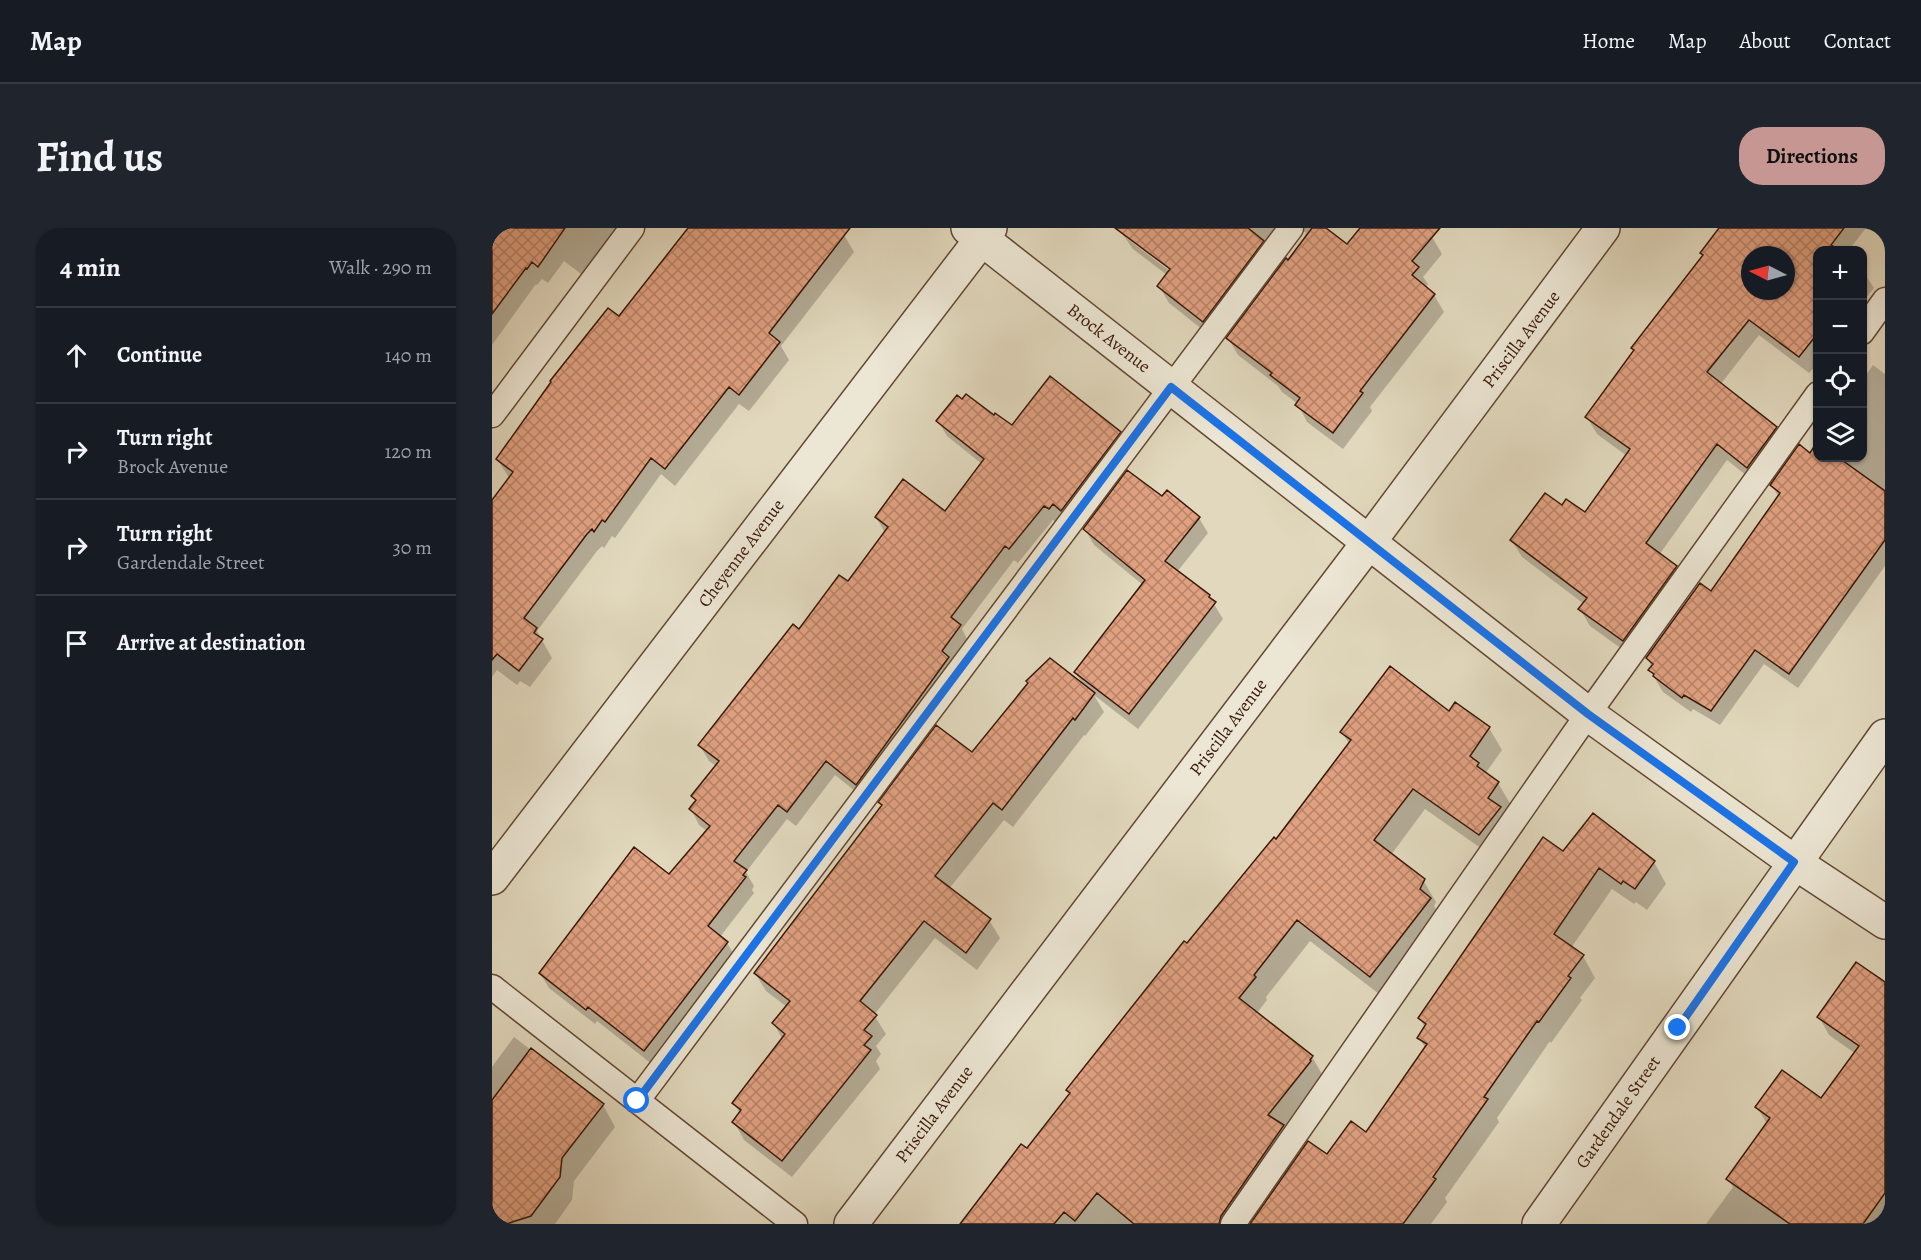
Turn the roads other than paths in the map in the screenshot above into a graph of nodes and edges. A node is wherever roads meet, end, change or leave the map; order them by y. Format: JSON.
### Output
{"nodes":[{"id":1,"x":632,"y":228,"type":"edge"},
{"id":2,"x":1291,"y":228,"type":"edge"},
{"id":3,"x":1603,"y":228,"type":"edge"},
{"id":4,"x":980,"y":232,"type":"edge"},
{"id":5,"x":1885,"y":300,"type":"edge"},
{"id":6,"x":1867,"y":326,"type":"edge"},
{"id":7,"x":1171,"y":387,"type":"junction"},
{"id":8,"x":1813,"y":401,"type":"edge"},
{"id":9,"x":492,"y":415,"type":"edge"},
{"id":10,"x":1369,"y":542,"type":"junction"},
{"id":11,"x":1588,"y":714,"type":"junction"},
{"id":12,"x":1885,"y":736,"type":"edge"},
{"id":13,"x":1794,"y":862,"type":"junction"},
{"id":14,"x":492,"y":878,"type":"edge"},
{"id":15,"x":1885,"y":922,"type":"edge"},
{"id":16,"x":492,"y":987,"type":"edge"},
{"id":17,"x":637,"y":1101,"type":"junction"},
{"id":18,"x":795,"y":1224,"type":"edge"},
{"id":19,"x":851,"y":1224,"type":"edge"},
{"id":20,"x":1233,"y":1224,"type":"edge"},
{"id":21,"x":1539,"y":1224,"type":"edge"}],
"edges":[{"from":1,"to":9,"type":"lane"},
{"from":2,"to":7,"type":"lane"},
{"from":3,"to":10,"type":"street","name":"Priscilla Avenue"},
{"from":4,"to":7,"type":"street","name":"Brock Avenue"},
{"from":4,"to":14,"type":"street","name":"Cheyenne Avenue"},
{"from":5,"to":6,"type":"lane"},
{"from":7,"to":10,"type":"street","name":"Brock Avenue"},
{"from":7,"to":17,"type":"lane"},
{"from":8,"to":11,"type":"lane"},
{"from":10,"to":11,"type":"street","name":"Brock Avenue"},
{"from":10,"to":19,"type":"street","name":"Priscilla Avenue"},
{"from":11,"to":13,"type":"street","name":"Brock Avenue"},
{"from":11,"to":20,"type":"lane"},
{"from":12,"to":13,"type":"street","name":"Gardendale Street"},
{"from":13,"to":15,"type":"street","name":"Brock Avenue"},
{"from":13,"to":21,"type":"street","name":"Gardendale Street"},
{"from":16,"to":17,"type":"lane"},
{"from":17,"to":18,"type":"lane"}]}
